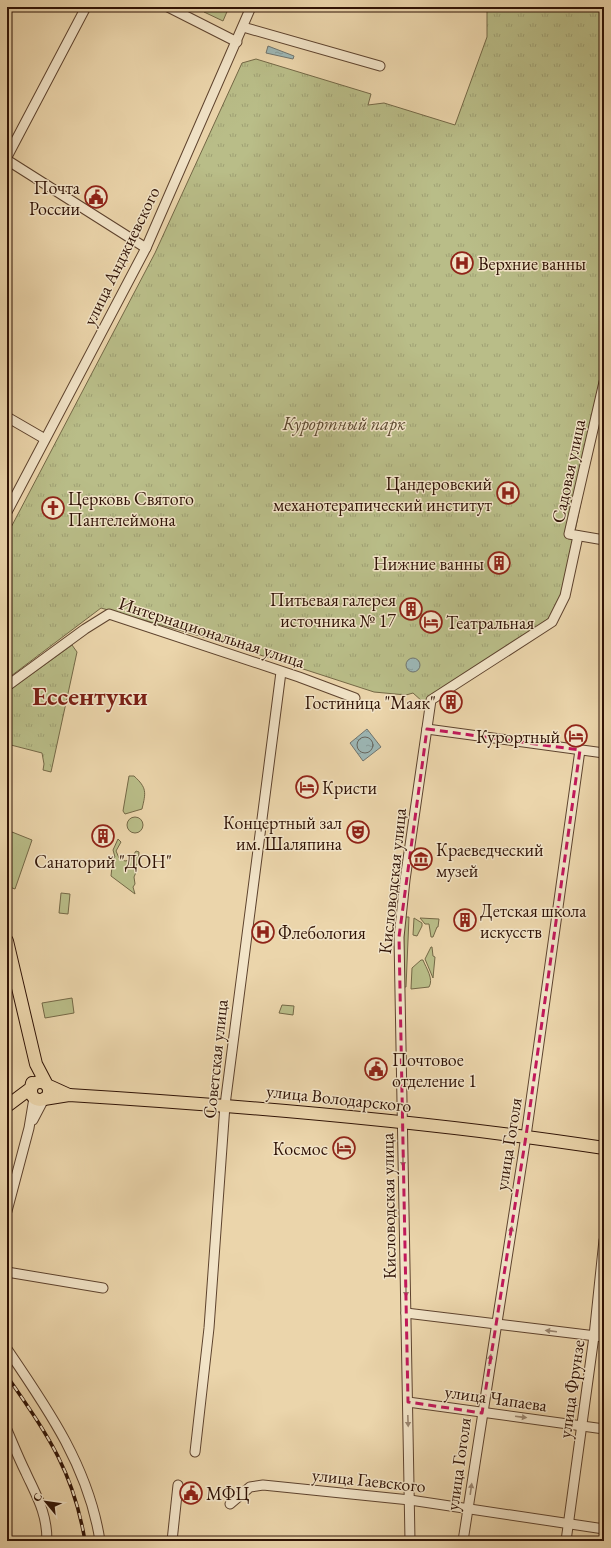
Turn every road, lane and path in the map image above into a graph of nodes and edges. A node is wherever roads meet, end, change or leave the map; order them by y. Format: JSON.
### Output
{"nodes":[{"id":1,"x":86,"y":7,"type":"edge"},
{"id":2,"x":168,"y":7,"type":"edge"},
{"id":3,"x":251,"y":7,"type":"edge"},
{"id":4,"x":243,"y":27,"type":"junction"},
{"id":5,"x":237,"y":42,"type":"junction"},
{"id":6,"x":380,"y":66,"type":"dead end"},
{"id":7,"x":7,"y":158,"type":"edge"},
{"id":8,"x":146,"y":248,"type":"junction"},
{"id":9,"x":604,"y":382,"type":"edge"},
{"id":10,"x":7,"y":417,"type":"edge"},
{"id":11,"x":45,"y":438,"type":"junction"},
{"id":12,"x":7,"y":512,"type":"edge"},
{"id":13,"x":578,"y":536,"type":"junction"},
{"id":14,"x":604,"y":540,"type":"edge"},
{"id":15,"x":281,"y":672,"type":"junction"},
{"id":16,"x":7,"y":686,"type":"edge"},
{"id":17,"x":355,"y":698,"type":"dead end"},
{"id":18,"x":427,"y":728,"type":"junction"},
{"id":19,"x":580,"y":750,"type":"junction"},
{"id":20,"x":604,"y":753,"type":"edge"},
{"id":21,"x":7,"y":941,"type":"edge"},
{"id":22,"x":36,"y":1064,"type":"junction"},
{"id":23,"x":47,"y":1085,"type":"junction"},
{"id":24,"x":36,"y":1095,"type":"junction"},
{"id":25,"x":68,"y":1095,"type":"junction"},
{"id":26,"x":226,"y":1105,"type":"junction"},
{"id":27,"x":7,"y":1108,"type":"edge"},
{"id":28,"x":403,"y":1122,"type":"junction"},
{"id":29,"x":526,"y":1136,"type":"junction"},
{"id":30,"x":604,"y":1148,"type":"edge"},
{"id":31,"x":7,"y":1211,"type":"edge"},
{"id":32,"x":604,"y":1240,"type":"edge"},
{"id":33,"x":7,"y":1272,"type":"edge"},
{"id":34,"x":103,"y":1288,"type":"dead end"},
{"id":35,"x":406,"y":1313,"type":"junction"},
{"id":36,"x":496,"y":1324,"type":"junction"},
{"id":37,"x":594,"y":1336,"type":"junction"},
{"id":38,"x":604,"y":1337,"type":"edge"},
{"id":39,"x":7,"y":1350,"type":"edge"},
{"id":40,"x":408,"y":1402,"type":"junction"},
{"id":41,"x":482,"y":1412,"type":"junction"},
{"id":42,"x":582,"y":1425,"type":"junction"},
{"id":43,"x":604,"y":1429,"type":"edge"},
{"id":44,"x":7,"y":1430,"type":"edge"},
{"id":45,"x":195,"y":1452,"type":"dead end"},
{"id":46,"x":178,"y":1485,"type":"dead end"},
{"id":47,"x":410,"y":1500,"type":"junction"},
{"id":48,"x":230,"y":1504,"type":"dead end"},
{"id":49,"x":468,"y":1509,"type":"junction"},
{"id":50,"x":567,"y":1523,"type":"junction"},
{"id":51,"x":604,"y":1529,"type":"edge"},
{"id":52,"x":47,"y":1541,"type":"edge"},
{"id":53,"x":100,"y":1541,"type":"edge"},
{"id":54,"x":172,"y":1541,"type":"edge"},
{"id":55,"x":410,"y":1541,"type":"edge"},
{"id":56,"x":463,"y":1541,"type":"edge"},
{"id":57,"x":566,"y":1541,"type":"edge"}],
"edges":[{"from":1,"to":7,"type":"street"},
{"from":2,"to":5,"type":"street"},
{"from":3,"to":4,"type":"street","name":"улица Анджиевского"},
{"from":4,"to":5,"type":"street","name":"улица Анджиевского"},
{"from":4,"to":6,"type":"street"},
{"from":5,"to":8,"type":"street","name":"улица Анджиевского"},
{"from":7,"to":8,"type":"street"},
{"from":8,"to":11,"type":"street","name":"улица Анджиевского"},
{"from":9,"to":13,"type":"street","name":"Садовая улица"},
{"from":10,"to":11,"type":"street"},
{"from":11,"to":12,"type":"street","name":"улица Анджиевского"},
{"from":13,"to":14,"type":"street","name":"Садовая улица"},
{"from":13,"to":18,"type":"street","name":"Кисловодская улица"},
{"from":15,"to":16,"type":"street","name":"Интернациональная улица"},
{"from":15,"to":17,"type":"street","name":"Интернациональная улица"},
{"from":15,"to":26,"type":"street","name":"Советская улица"},
{"from":18,"to":19,"type":"street"},
{"from":18,"to":28,"type":"street","name":"Кисловодская улица"},
{"from":19,"to":20,"type":"street"},
{"from":19,"to":29,"type":"street","name":"улица Гоголя"},
{"from":21,"to":22,"type":"main road"},
{"from":22,"to":23,"type":"main road"},
{"from":22,"to":24,"type":"main road"},
{"from":23,"to":24,"type":"main road"},
{"from":23,"to":24,"type":"main road"},
{"from":23,"to":25,"type":"main road"},
{"from":24,"to":25,"type":"main road"},
{"from":24,"to":27,"type":"main road"},
{"from":24,"to":31,"type":"street"},
{"from":25,"to":26,"type":"main road","name":"улица Володарского"},
{"from":26,"to":28,"type":"main road","name":"улица Володарского"},
{"from":26,"to":45,"type":"street","name":"Советская улица"},
{"from":28,"to":29,"type":"main road","name":"улица Володарского"},
{"from":28,"to":35,"type":"street","name":"Кисловодская улица","one_way":true},
{"from":29,"to":30,"type":"main road","name":"улица Володарского"},
{"from":36,"to":29,"type":"street","name":"улица Гоголя","one_way":true},
{"from":32,"to":37,"type":"street","name":"улица Фрунзе"},
{"from":33,"to":34,"type":"street"},
{"from":35,"to":36,"type":"street"},
{"from":35,"to":40,"type":"street","name":"Кисловодская улица"},
{"from":37,"to":36,"type":"street","one_way":true},
{"from":41,"to":36,"type":"street","name":"улица Гоголя","one_way":true},
{"from":37,"to":38,"type":"street"},
{"from":37,"to":42,"type":"street","name":"улица Фрунзе"},
{"from":39,"to":53,"type":"street"},
{"from":40,"to":41,"type":"street","name":"улица Чапаева"},
{"from":40,"to":47,"type":"street","name":"Кисловодская улица","one_way":true},
{"from":41,"to":42,"type":"street","name":"улица Чапаева","one_way":true},
{"from":49,"to":41,"type":"street","name":"улица Гоголя","one_way":true},
{"from":42,"to":43,"type":"street","name":"улица Чапаева"},
{"from":42,"to":50,"type":"street","name":"улица Фрунзе"},
{"from":44,"to":52,"type":"street"},
{"from":46,"to":54,"type":"street"},
{"from":47,"to":48,"type":"street","name":"улица Гаевского"},
{"from":47,"to":49,"type":"street","name":"улица Гаевского"},
{"from":47,"to":55,"type":"street","name":"Кисловодская улица"},
{"from":49,"to":50,"type":"street","name":"улица Гаевского"},
{"from":49,"to":56,"type":"street","name":"улица Гоголя"},
{"from":50,"to":51,"type":"street","name":"улица Гаевского"},
{"from":50,"to":57,"type":"street","name":"улица Фрунзе"}]}
